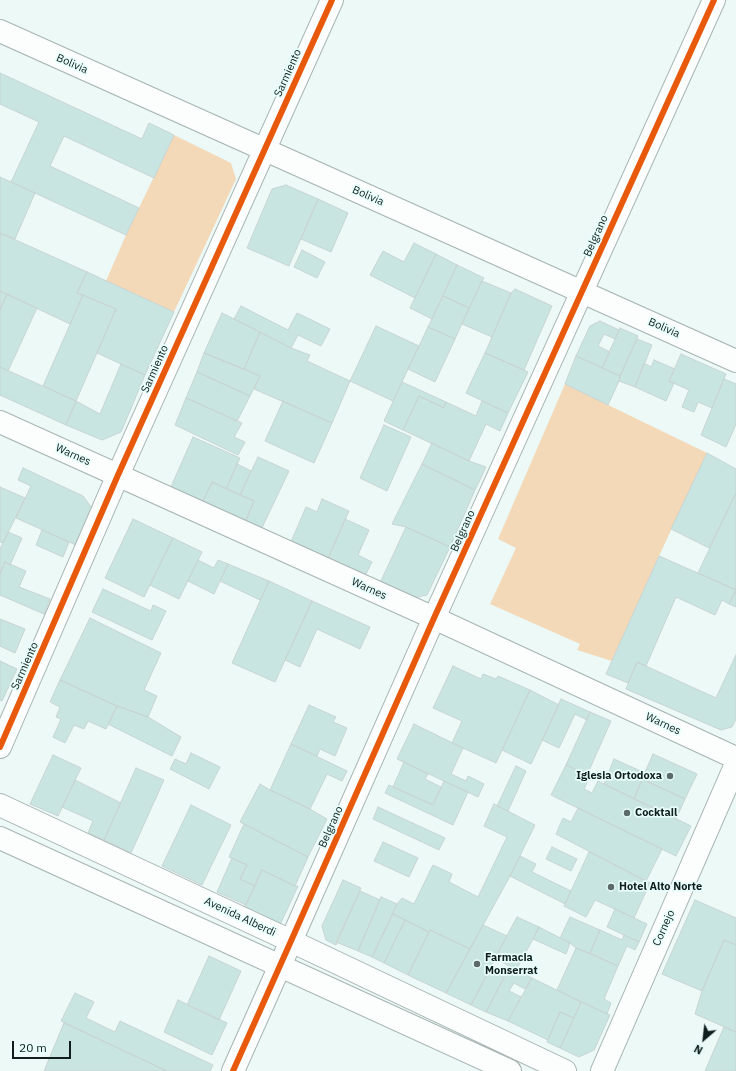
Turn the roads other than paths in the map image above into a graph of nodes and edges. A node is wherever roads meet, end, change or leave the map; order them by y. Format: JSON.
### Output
{"nodes":[{"id":1,"x":332,"y":0,"type":"edge"},
{"id":2,"x":714,"y":0,"type":"edge"},
{"id":3,"x":0,"y":31,"type":"edge"},
{"id":4,"x":264,"y":150,"type":"junction"},
{"id":5,"x":582,"y":292,"type":"junction"},
{"id":6,"x":736,"y":361,"type":"edge"},
{"id":7,"x":0,"y":422,"type":"edge"},
{"id":8,"x":118,"y":476,"type":"junction"},
{"id":9,"x":434,"y":618,"type":"junction"},
{"id":10,"x":0,"y":747,"type":"edge"},
{"id":11,"x":736,"y":758,"type":"edge"},
{"id":12,"x":736,"y":764,"type":"edge"},
{"id":13,"x":0,"y":805,"type":"edge"},
{"id":14,"x":0,"y":838,"type":"edge"},
{"id":15,"x":292,"y":941,"type":"junction"},
{"id":16,"x":280,"y":966,"type":"junction"},
{"id":17,"x":233,"y":1071,"type":"edge"},
{"id":18,"x":510,"y":1071,"type":"edge"},
{"id":19,"x":565,"y":1071,"type":"edge"},
{"id":20,"x":602,"y":1071,"type":"edge"}],
"edges":[{"from":1,"to":4,"type":"street","name":"Sarmiento"},
{"from":2,"to":5,"type":"street","name":"Belgrano"},
{"from":3,"to":4,"type":"street","name":"Bolivia"},
{"from":4,"to":5,"type":"street","name":"Bolivia"},
{"from":4,"to":8,"type":"street","name":"Sarmiento"},
{"from":5,"to":6,"type":"street","name":"Bolivia"},
{"from":5,"to":9,"type":"street","name":"Belgrano"},
{"from":7,"to":8,"type":"street","name":"Warnes"},
{"from":8,"to":9,"type":"street","name":"Warnes"},
{"from":8,"to":10,"type":"street","name":"Sarmiento"},
{"from":9,"to":11,"type":"street","name":"Warnes"},
{"from":9,"to":15,"type":"street","name":"Belgrano"},
{"from":12,"to":20,"type":"street","name":"Cornejo"},
{"from":13,"to":15,"type":"street","name":"Avenida Alberdi"},
{"from":14,"to":16,"type":"street"},
{"from":15,"to":16,"type":"street","name":"Belgrano"},
{"from":15,"to":19,"type":"street","name":"Avenida Alberdi"},
{"from":16,"to":17,"type":"street","name":"Belgrano"},
{"from":16,"to":18,"type":"street"}]}
